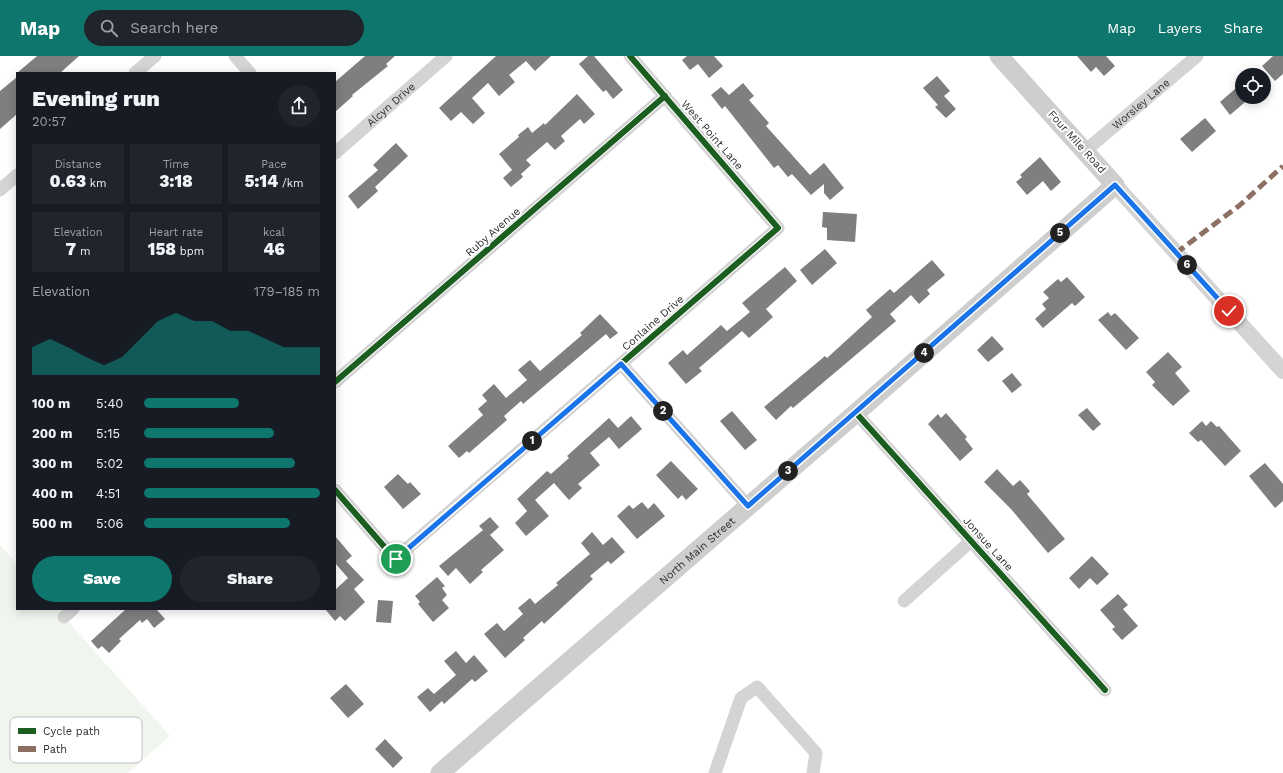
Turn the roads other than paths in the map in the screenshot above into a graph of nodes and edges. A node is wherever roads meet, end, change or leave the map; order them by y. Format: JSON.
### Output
{"nodes":[{"id":1,"x":155,"y":56,"type":"edge"},
{"id":2,"x":235,"y":56,"type":"edge"},
{"id":3,"x":446,"y":56,"type":"edge"},
{"id":4,"x":630,"y":56,"type":"edge"},
{"id":5,"x":999,"y":56,"type":"edge"},
{"id":6,"x":1197,"y":56,"type":"edge"},
{"id":7,"x":136,"y":72,"type":"edge"},
{"id":8,"x":249,"y":72,"type":"edge"},
{"id":9,"x":665,"y":96,"type":"junction"},
{"id":10,"x":1085,"y":151,"type":"junction"},
{"id":11,"x":336,"y":152,"type":"edge"},
{"id":12,"x":16,"y":176,"type":"edge"},
{"id":13,"x":1115,"y":185,"type":"junction"},
{"id":14,"x":0,"y":190,"type":"edge"},
{"id":15,"x":778,"y":228,"type":"joint"},
{"id":16,"x":621,"y":364,"type":"junction"},
{"id":17,"x":1283,"y":371,"type":"edge"},
{"id":18,"x":336,"y":381,"type":"edge"},
{"id":19,"x":856,"y":412,"type":"junction"},
{"id":20,"x":336,"y":491,"type":"edge"},
{"id":21,"x":748,"y":506,"type":"junction"},
{"id":22,"x":971,"y":541,"type":"junction"},
{"id":23,"x":904,"y":601,"type":"dead end"},
{"id":24,"x":1105,"y":690,"type":"dead end"},
{"id":25,"x":440,"y":773,"type":"edge"},
{"id":26,"x":715,"y":773,"type":"edge"},
{"id":27,"x":813,"y":773,"type":"edge"}],
"edges":[{"from":1,"to":7,"type":"street"},
{"from":2,"to":8,"type":"street"},
{"from":3,"to":11,"type":"street","name":"Alcyn Drive"},
{"from":4,"to":9,"type":"street","name":"West Point Lane"},
{"from":5,"to":10,"type":"main road","name":"Four Mile Road"},
{"from":6,"to":10,"type":"street","name":"Worsley Lane"},
{"from":9,"to":15,"type":"street","name":"West Point Lane"},
{"from":9,"to":18,"type":"street","name":"Ruby Avenue"},
{"from":10,"to":13,"type":"main road","name":"Four Mile Road"},
{"from":12,"to":14,"type":"street"},
{"from":13,"to":17,"type":"street","name":"Four Mile Road"},
{"from":13,"to":19,"type":"main road","name":"North Main Street"},
{"from":15,"to":16,"type":"street","name":"Conlaine Drive"},
{"from":16,"to":20,"type":"street","name":"Conlaine Drive"},
{"from":16,"to":21,"type":"street"},
{"from":19,"to":21,"type":"main road","name":"North Main Street"},
{"from":19,"to":22,"type":"street","name":"Jonsue Lane"},
{"from":21,"to":25,"type":"main road","name":"North Main Street"},
{"from":22,"to":23,"type":"street"},
{"from":22,"to":24,"type":"street","name":"Jonsue Lane"},
{"from":26,"to":27,"type":"street"}]}
